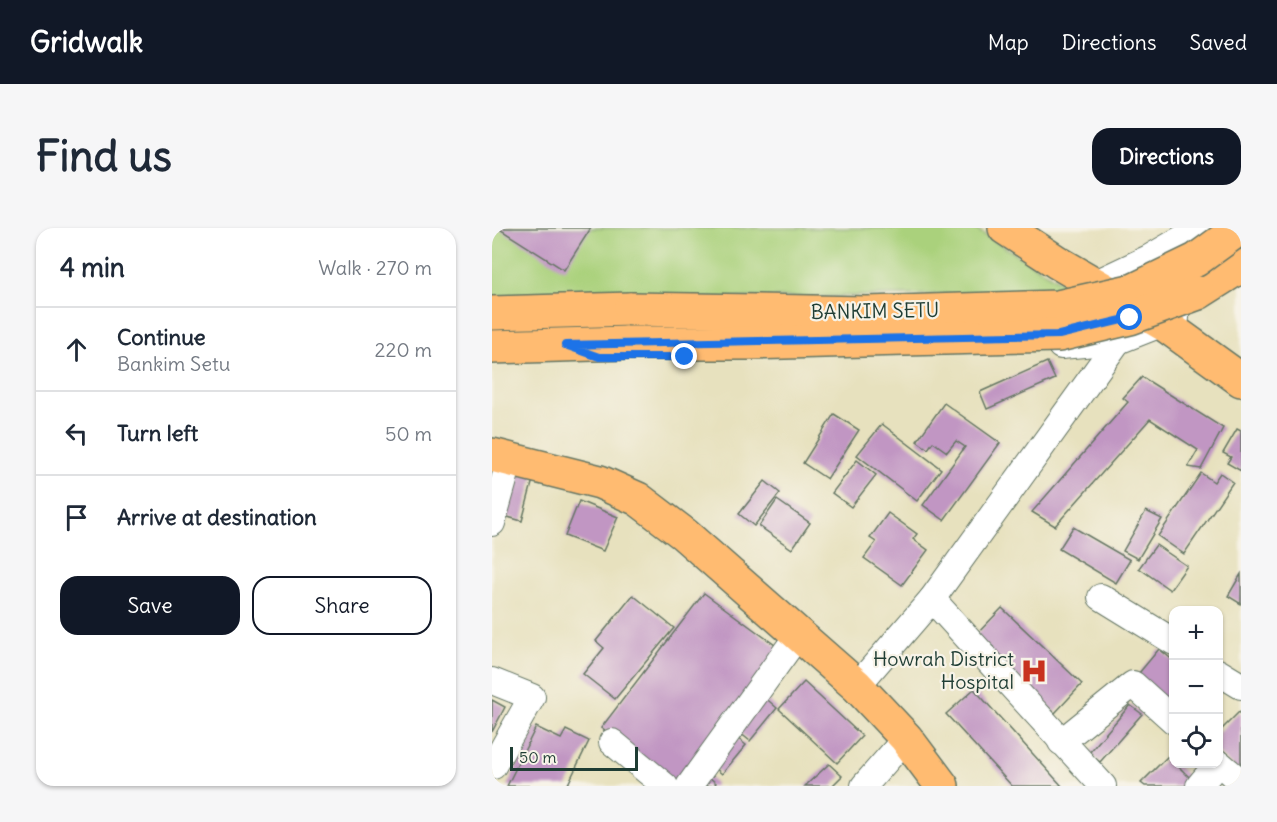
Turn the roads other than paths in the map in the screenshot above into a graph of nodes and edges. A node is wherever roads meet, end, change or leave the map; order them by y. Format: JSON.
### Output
{"nodes":[{"id":1,"x":1005,"y":228,"type":"edge"},
{"id":2,"x":1200,"y":228,"type":"edge"},
{"id":3,"x":1240,"y":228,"type":"edge"},
{"id":4,"x":1241,"y":266,"type":"edge"},
{"id":5,"x":1241,"y":279,"type":"edge"},
{"id":6,"x":1094,"y":284,"type":"junction"},
{"id":7,"x":492,"y":313,"type":"edge"},
{"id":8,"x":1165,"y":325,"type":"junction"},
{"id":9,"x":1119,"y":341,"type":"junction"},
{"id":10,"x":565,"y":345,"type":"junction"},
{"id":11,"x":492,"y":347,"type":"edge"},
{"id":12,"x":1241,"y":380,"type":"edge"},
{"id":13,"x":501,"y":457,"type":"edge"},
{"id":14,"x":492,"y":523,"type":"edge"},
{"id":15,"x":1101,"y":597,"type":"dead end"},
{"id":16,"x":932,"y":599,"type":"junction"},
{"id":17,"x":798,"y":635,"type":"junction"},
{"id":18,"x":1169,"y":640,"type":"edge"},
{"id":19,"x":1223,"y":675,"type":"edge"},
{"id":20,"x":492,"y":681,"type":"edge"},
{"id":21,"x":857,"y":686,"type":"junction"},
{"id":22,"x":1241,"y":686,"type":"edge"},
{"id":23,"x":1169,"y":717,"type":"edge"},
{"id":24,"x":906,"y":738,"type":"junction"},
{"id":25,"x":612,"y":742,"type":"dead end"},
{"id":26,"x":1061,"y":742,"type":"junction"},
{"id":27,"x":492,"y":766,"type":"edge"},
{"id":28,"x":1223,"y":766,"type":"edge"},
{"id":29,"x":1215,"y":768,"type":"edge"},
{"id":30,"x":1241,"y":782,"type":"edge"},
{"id":31,"x":665,"y":786,"type":"edge"},
{"id":32,"x":689,"y":786,"type":"edge"},
{"id":33,"x":864,"y":786,"type":"edge"},
{"id":34,"x":942,"y":786,"type":"edge"},
{"id":35,"x":1103,"y":786,"type":"edge"},
{"id":36,"x":1199,"y":786,"type":"edge"}],
"edges":[{"from":1,"to":6,"type":"main road"},
{"from":2,"to":6,"type":"street"},
{"from":3,"to":7,"type":"main road","name":"BANKIM SETU","bridge":true},
{"from":4,"to":10,"type":"main road","name":"BANKIM SETU","bridge":true},
{"from":5,"to":8,"type":"street"},
{"from":6,"to":8,"type":"main road"},
{"from":6,"to":9,"type":"street"},
{"from":8,"to":9,"type":"street"},
{"from":8,"to":12,"type":"main road"},
{"from":9,"to":10,"type":"street"},
{"from":9,"to":16,"type":"street"},
{"from":10,"to":11,"type":"main road","name":"BANKIM SETU"},
{"from":13,"to":14,"type":"street"},
{"from":13,"to":17,"type":"main road"},
{"from":15,"to":18,"type":"street"},
{"from":16,"to":21,"type":"street"},
{"from":16,"to":26,"type":"street"},
{"from":17,"to":21,"type":"main road"},
{"from":17,"to":32,"type":"street"},
{"from":19,"to":22,"type":"street"},
{"from":20,"to":27,"type":"street"},
{"from":21,"to":24,"type":"main road"},
{"from":23,"to":26,"type":"street"},
{"from":24,"to":33,"type":"street"},
{"from":24,"to":34,"type":"main road"},
{"from":25,"to":31,"type":"street"},
{"from":26,"to":35,"type":"street"},
{"from":28,"to":30,"type":"street"},
{"from":29,"to":36,"type":"street"}]}
